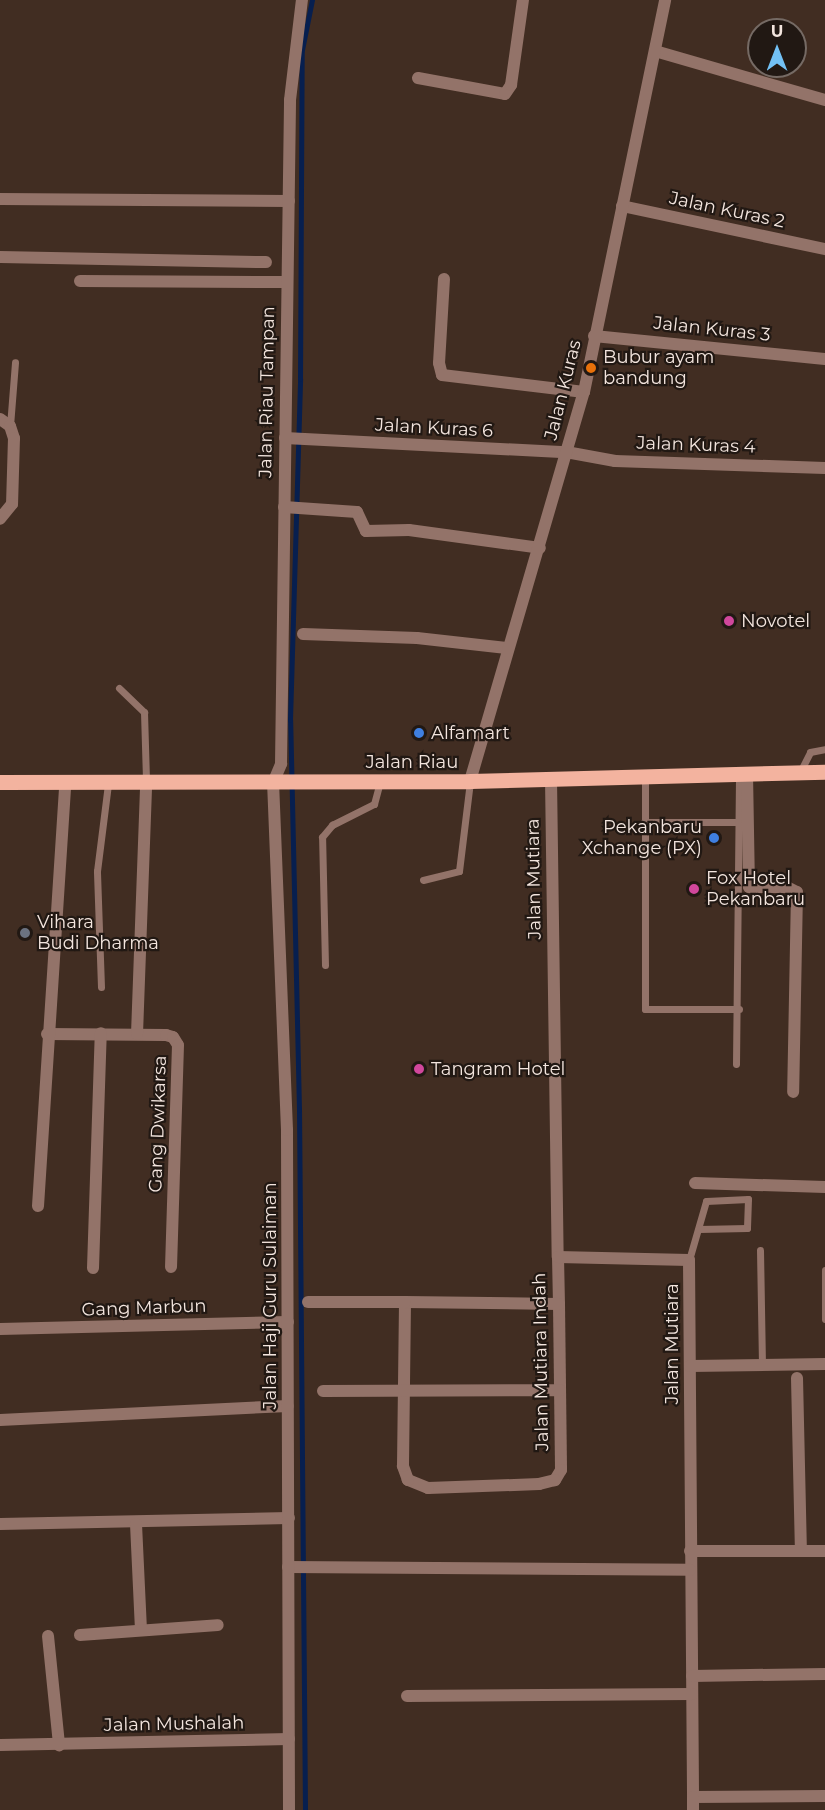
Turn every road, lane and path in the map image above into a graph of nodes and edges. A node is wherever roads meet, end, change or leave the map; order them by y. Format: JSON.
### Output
{"nodes":[{"id":1,"x":302,"y":0,"type":"edge"},
{"id":2,"x":523,"y":0,"type":"edge"},
{"id":3,"x":665,"y":0,"type":"edge"},
{"id":4,"x":655,"y":51,"type":"junction"},
{"id":5,"x":418,"y":78,"type":"dead end"},
{"id":6,"x":825,"y":100,"type":"edge"},
{"id":7,"x":0,"y":199,"type":"edge"},
{"id":8,"x":289,"y":201,"type":"junction"},
{"id":9,"x":622,"y":206,"type":"junction"},
{"id":10,"x":825,"y":249,"type":"edge"},
{"id":11,"x":0,"y":257,"type":"edge"},
{"id":12,"x":266,"y":262,"type":"dead end"},
{"id":13,"x":444,"y":279,"type":"dead end"},
{"id":14,"x":80,"y":281,"type":"dead end"},
{"id":15,"x":287,"y":282,"type":"junction"},
{"id":16,"x":594,"y":336,"type":"junction"},
{"id":17,"x":825,"y":359,"type":"edge"},
{"id":18,"x":15,"y":362,"type":"dead end"},
{"id":19,"x":584,"y":392,"type":"junction"},
{"id":20,"x":5,"y":423,"type":"edge"},
{"id":21,"x":285,"y":438,"type":"junction"},
{"id":22,"x":566,"y":452,"type":"junction"},
{"id":23,"x":825,"y":468,"type":"edge"},
{"id":24,"x":284,"y":507,"type":"junction"},
{"id":25,"x":0,"y":519,"type":"edge"},
{"id":26,"x":540,"y":548,"type":"junction"},
{"id":27,"x":303,"y":634,"type":"dead end"},
{"id":28,"x":506,"y":648,"type":"junction"},
{"id":29,"x":119,"y":688,"type":"dead end"},
{"id":30,"x":825,"y":749,"type":"edge"},
{"id":31,"x":800,"y":772,"type":"junction"},
{"id":32,"x":825,"y":772,"type":"edge"},
{"id":33,"x":743,"y":773,"type":"junction"},
{"id":34,"x":645,"y":775,"type":"junction"},
{"id":35,"x":551,"y":778,"type":"junction"},
{"id":36,"x":470,"y":781,"type":"junction"},
{"id":37,"x":0,"y":782,"type":"edge"},
{"id":38,"x":380,"y":782,"type":"junction"},
{"id":39,"x":65,"y":783,"type":"junction"},
{"id":40,"x":276,"y":783,"type":"junction"},
{"id":41,"x":108,"y":784,"type":"junction"},
{"id":42,"x":146,"y":784,"type":"junction"},
{"id":43,"x":644,"y":822,"type":"junction"},
{"id":44,"x":738,"y":822,"type":"junction"},
{"id":45,"x":423,"y":880,"type":"dead end"},
{"id":46,"x":325,"y":965,"type":"dead end"},
{"id":47,"x":101,"y":987,"type":"dead end"},
{"id":48,"x":739,"y":1009,"type":"junction"},
{"id":49,"x":101,"y":1033,"type":"junction"},
{"id":50,"x":47,"y":1034,"type":"junction"},
{"id":51,"x":137,"y":1034,"type":"junction"},
{"id":52,"x":736,"y":1064,"type":"dead end"},
{"id":53,"x":794,"y":1092,"type":"dead end"},
{"id":54,"x":694,"y":1183,"type":"dead end"},
{"id":55,"x":825,"y":1187,"type":"edge"},
{"id":56,"x":38,"y":1206,"type":"dead end"},
{"id":57,"x":699,"y":1229,"type":"junction"},
{"id":58,"x":760,"y":1250,"type":"dead end"},
{"id":59,"x":558,"y":1257,"type":"junction"},
{"id":60,"x":689,"y":1260,"type":"junction"},
{"id":61,"x":171,"y":1267,"type":"dead end"},
{"id":62,"x":93,"y":1268,"type":"dead end"},
{"id":63,"x":825,"y":1270,"type":"edge"},
{"id":64,"x":308,"y":1302,"type":"dead end"},
{"id":65,"x":405,"y":1302,"type":"junction"},
{"id":66,"x":559,"y":1304,"type":"junction"},
{"id":67,"x":825,"y":1319,"type":"edge"},
{"id":68,"x":288,"y":1322,"type":"junction"},
{"id":69,"x":0,"y":1329,"type":"edge"},
{"id":70,"x":825,"y":1364,"type":"edge"},
{"id":71,"x":690,"y":1366,"type":"junction"},
{"id":72,"x":762,"y":1366,"type":"junction"},
{"id":73,"x":797,"y":1378,"type":"dead end"},
{"id":74,"x":560,"y":1389,"type":"junction"},
{"id":75,"x":323,"y":1391,"type":"dead end"},
{"id":76,"x":406,"y":1393,"type":"junction"},
{"id":77,"x":288,"y":1406,"type":"junction"},
{"id":78,"x":0,"y":1420,"type":"edge"},
{"id":79,"x":289,"y":1518,"type":"junction"},
{"id":80,"x":0,"y":1524,"type":"edge"},
{"id":81,"x":136,"y":1524,"type":"junction"},
{"id":82,"x":690,"y":1551,"type":"junction"},
{"id":83,"x":801,"y":1551,"type":"junction"},
{"id":84,"x":825,"y":1551,"type":"edge"},
{"id":85,"x":288,"y":1567,"type":"junction"},
{"id":86,"x":690,"y":1570,"type":"junction"},
{"id":87,"x":218,"y":1625,"type":"dead end"},
{"id":88,"x":141,"y":1630,"type":"junction"},
{"id":89,"x":80,"y":1635,"type":"dead end"},
{"id":90,"x":48,"y":1636,"type":"dead end"},
{"id":91,"x":825,"y":1674,"type":"edge"},
{"id":92,"x":692,"y":1676,"type":"junction"},
{"id":93,"x":692,"y":1694,"type":"junction"},
{"id":94,"x":407,"y":1696,"type":"dead end"},
{"id":95,"x":289,"y":1739,"type":"junction"},
{"id":96,"x":0,"y":1745,"type":"edge"},
{"id":97,"x":59,"y":1745,"type":"junction"},
{"id":98,"x":825,"y":1796,"type":"edge"},
{"id":99,"x":693,"y":1804,"type":"edge"},
{"id":100,"x":289,"y":1810,"type":"edge"}],
"edges":[{"from":1,"to":8,"type":"street","name":"Jalan Riau Tampan"},
{"from":2,"to":5,"type":"street"},
{"from":3,"to":4,"type":"street","name":"Jalan Kuras"},
{"from":4,"to":6,"type":"street"},
{"from":4,"to":9,"type":"street","name":"Jalan Kuras"},
{"from":7,"to":8,"type":"street"},
{"from":8,"to":15,"type":"street","name":"Jalan Riau Tampan"},
{"from":9,"to":10,"type":"street","name":"Jalan Kuras 2"},
{"from":9,"to":16,"type":"street","name":"Jalan Kuras"},
{"from":11,"to":12,"type":"street"},
{"from":13,"to":19,"type":"street"},
{"from":14,"to":15,"type":"street"},
{"from":15,"to":21,"type":"street","name":"Jalan Riau Tampan"},
{"from":16,"to":17,"type":"street","name":"Jalan Kuras 3"},
{"from":16,"to":19,"type":"street","name":"Jalan Kuras"},
{"from":18,"to":20,"type":"lane"},
{"from":19,"to":22,"type":"street","name":"Jalan Kuras"},
{"from":20,"to":25,"type":"street"},
{"from":21,"to":22,"type":"street","name":"Jalan Kuras 6"},
{"from":21,"to":24,"type":"street","name":"Jalan Riau Tampan"},
{"from":22,"to":23,"type":"street","name":"Jalan Kuras 4"},
{"from":22,"to":26,"type":"street","name":"Jalan Kuras"},
{"from":24,"to":26,"type":"street"},
{"from":24,"to":40,"type":"street","name":"Jalan Riau Tampan"},
{"from":26,"to":28,"type":"street","name":"Jalan Kuras"},
{"from":27,"to":28,"type":"street"},
{"from":28,"to":36,"type":"street","name":"Jalan Kuras"},
{"from":29,"to":42,"type":"lane"},
{"from":30,"to":31,"type":"lane"},
{"from":31,"to":32,"type":"main road","name":"Jalan Riau"},
{"from":31,"to":33,"type":"main road","name":"Jalan Riau"},
{"from":33,"to":34,"type":"main road","name":"Jalan Riau"},
{"from":33,"to":44,"type":"lane"},
{"from":33,"to":53,"type":"street"},
{"from":34,"to":35,"type":"main road","name":"Jalan Riau"},
{"from":34,"to":43,"type":"lane"},
{"from":35,"to":36,"type":"main road","name":"Jalan Riau"},
{"from":35,"to":59,"type":"street","name":"Jalan Mutiara"},
{"from":36,"to":38,"type":"main road","name":"Jalan Riau"},
{"from":36,"to":45,"type":"lane"},
{"from":37,"to":39,"type":"main road","name":"Jalan Riau"},
{"from":38,"to":40,"type":"main road","name":"Jalan Riau"},
{"from":38,"to":46,"type":"lane"},
{"from":39,"to":41,"type":"main road","name":"Jalan Riau"},
{"from":39,"to":50,"type":"street"},
{"from":40,"to":42,"type":"main road","name":"Jalan Riau"},
{"from":40,"to":68,"type":"street","name":"Jalan Haji Guru Sulaiman"},
{"from":41,"to":42,"type":"main road","name":"Jalan Riau"},
{"from":41,"to":47,"type":"lane"},
{"from":42,"to":51,"type":"street"},
{"from":43,"to":44,"type":"lane"},
{"from":43,"to":48,"type":"lane"},
{"from":44,"to":48,"type":"lane"},
{"from":48,"to":52,"type":"lane"},
{"from":49,"to":50,"type":"street","name":"Gang Dwikarsa"},
{"from":49,"to":51,"type":"street","name":"Gang Dwikarsa"},
{"from":49,"to":62,"type":"street"},
{"from":50,"to":56,"type":"street"},
{"from":51,"to":61,"type":"street","name":"Gang Dwikarsa"},
{"from":54,"to":55,"type":"street"},
{"from":57,"to":57,"type":"lane"},
{"from":57,"to":60,"type":"lane"},
{"from":58,"to":72,"type":"lane"},
{"from":59,"to":60,"type":"street","name":"Jalan Mutiara"},
{"from":59,"to":66,"type":"street","name":"Jalan Mutiara Indah"},
{"from":60,"to":71,"type":"street","name":"Jalan Mutiara"},
{"from":63,"to":67,"type":"lane"},
{"from":64,"to":65,"type":"street"},
{"from":65,"to":66,"type":"street"},
{"from":65,"to":76,"type":"street"},
{"from":66,"to":74,"type":"street","name":"Jalan Mutiara Indah"},
{"from":68,"to":69,"type":"street","name":"Gang Marbun"},
{"from":68,"to":77,"type":"street","name":"Jalan Haji Guru Sulaiman"},
{"from":70,"to":72,"type":"street"},
{"from":71,"to":72,"type":"street"},
{"from":71,"to":82,"type":"street","name":"Jalan Mutiara"},
{"from":73,"to":83,"type":"street"},
{"from":74,"to":76,"type":"street"},
{"from":74,"to":76,"type":"street","name":"Jalan Mutiara Indah"},
{"from":75,"to":76,"type":"street"},
{"from":77,"to":78,"type":"street"},
{"from":77,"to":79,"type":"street","name":"Jalan Haji Guru Sulaiman"},
{"from":79,"to":81,"type":"street"},
{"from":79,"to":85,"type":"street","name":"Jalan Haji Guru Sulaiman"},
{"from":80,"to":81,"type":"street"},
{"from":81,"to":88,"type":"street"},
{"from":82,"to":83,"type":"street"},
{"from":82,"to":86,"type":"street","name":"Jalan Mutiara"},
{"from":83,"to":84,"type":"street"},
{"from":85,"to":86,"type":"street"},
{"from":85,"to":95,"type":"street","name":"Jalan Haji Guru Sulaiman"},
{"from":86,"to":92,"type":"street","name":"Jalan Mutiara"},
{"from":87,"to":88,"type":"street"},
{"from":88,"to":89,"type":"street"},
{"from":90,"to":97,"type":"street"},
{"from":91,"to":92,"type":"street"},
{"from":92,"to":93,"type":"street","name":"Jalan Mutiara"},
{"from":93,"to":94,"type":"street"},
{"from":93,"to":99,"type":"street","name":"Jalan Mutiara"},
{"from":95,"to":97,"type":"street","name":"Jalan Mushalah"},
{"from":95,"to":100,"type":"street","name":"Jalan Haji Guru Sulaiman"},
{"from":96,"to":97,"type":"street","name":"Jalan Mushalah"},
{"from":98,"to":99,"type":"street","name":"Jalan Mutiara"}]}
